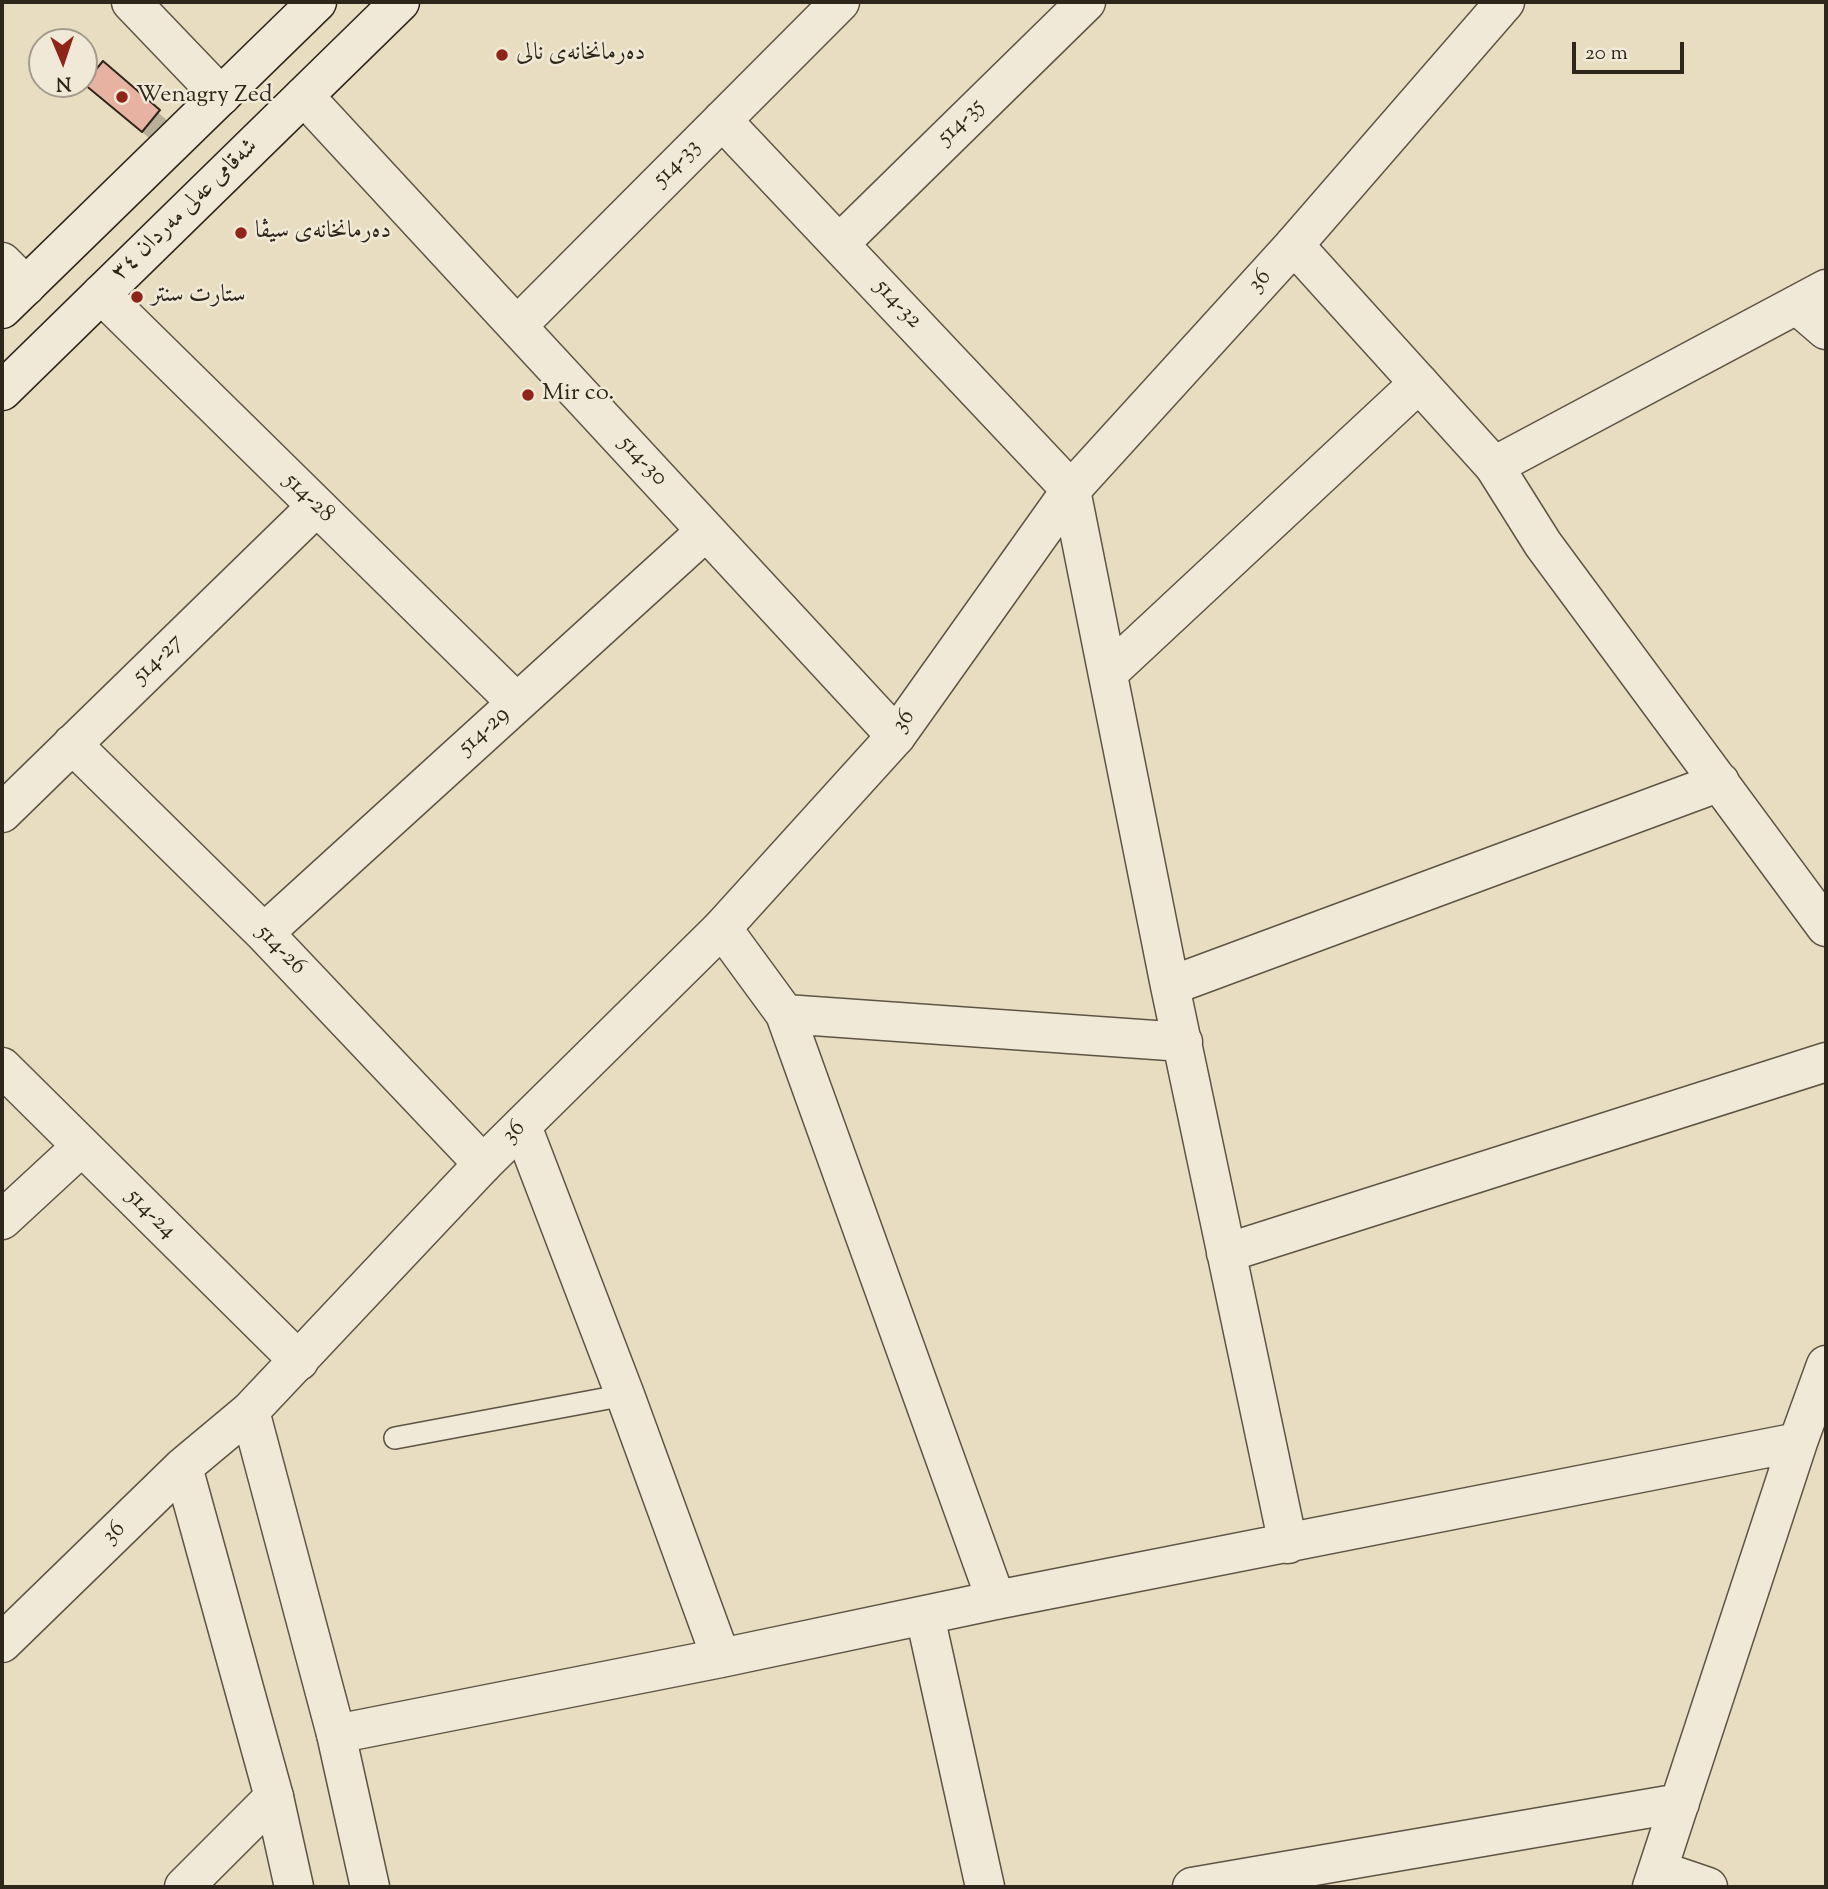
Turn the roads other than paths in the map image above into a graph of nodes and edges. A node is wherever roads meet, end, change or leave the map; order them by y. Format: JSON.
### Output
{"nodes":[{"id":1,"x":131,"y":2,"type":"edge"},
{"id":2,"x":317,"y":2,"type":"edge"},
{"id":3,"x":400,"y":2,"type":"edge"},
{"id":4,"x":839,"y":2,"type":"edge"},
{"id":5,"x":1086,"y":2,"type":"edge"},
{"id":6,"x":1505,"y":2,"type":"edge"},
{"id":7,"x":221,"y":96,"type":"junction"},
{"id":8,"x":304,"y":96,"type":"junction"},
{"id":9,"x":722,"y":120,"type":"junction"},
{"id":10,"x":839,"y":244,"type":"junction"},
{"id":11,"x":1294,"y":245,"type":"junction"},
{"id":12,"x":10,"y":286,"type":"edge"},
{"id":13,"x":100,"y":294,"type":"junction"},
{"id":14,"x":1812,"y":297,"type":"edge"},
{"id":15,"x":517,"y":326,"type":"junction"},
{"id":16,"x":1826,"y":330,"type":"edge"},
{"id":17,"x":1419,"y":383,"type":"junction"},
{"id":18,"x":2,"y":391,"type":"edge"},
{"id":19,"x":1494,"y":466,"type":"junction"},
{"id":20,"x":1072,"y":490,"type":"junction"},
{"id":21,"x":316,"y":507,"type":"junction"},
{"id":22,"x":706,"y":531,"type":"junction"},
{"id":23,"x":1108,"y":673,"type":"junction"},
{"id":24,"x":517,"y":703,"type":"junction"},
{"id":25,"x":896,"y":736,"type":"junction"},
{"id":26,"x":72,"y":744,"type":"junction"},
{"id":27,"x":1720,"y":782,"type":"junction"},
{"id":28,"x":2,"y":813,"type":"edge"},
{"id":29,"x":1826,"y":927,"type":"edge"},
{"id":30,"x":722,"y":928,"type":"junction"},
{"id":31,"x":264,"y":933,"type":"junction"},
{"id":32,"x":1170,"y":986,"type":"junction"},
{"id":33,"x":785,"y":1014,"type":"junction"},
{"id":34,"x":1183,"y":1042,"type":"junction"},
{"id":35,"x":1826,"y":1062,"type":"edge"},
{"id":36,"x":2,"y":1067,"type":"edge"},
{"id":37,"x":522,"y":1126,"type":"junction"},
{"id":38,"x":81,"y":1147,"type":"junction"},
{"id":39,"x":483,"y":1164,"type":"junction"},
{"id":40,"x":2,"y":1220,"type":"edge"},
{"id":41,"x":1226,"y":1253,"type":"junction"},
{"id":42,"x":299,"y":1361,"type":"junction"},
{"id":43,"x":1826,"y":1365,"type":"edge"},
{"id":44,"x":625,"y":1395,"type":"junction"},
{"id":45,"x":250,"y":1411,"type":"junction"},
{"id":46,"x":394,"y":1438,"type":"dead end"},
{"id":47,"x":1798,"y":1442,"type":"junction"},
{"id":48,"x":184,"y":1467,"type":"junction"},
{"id":49,"x":1288,"y":1544,"type":"junction"},
{"id":50,"x":996,"y":1600,"type":"junction"},
{"id":51,"x":925,"y":1616,"type":"junction"},
{"id":52,"x":2,"y":1643,"type":"edge"},
{"id":53,"x":720,"y":1658,"type":"junction"},
{"id":54,"x":336,"y":1734,"type":"junction"},
{"id":55,"x":274,"y":1797,"type":"junction"},
{"id":56,"x":1680,"y":1803,"type":"junction"},
{"id":57,"x":1655,"y":1879,"type":"edge"},
{"id":58,"x":184,"y":1887,"type":"edge"},
{"id":59,"x":294,"y":1887,"type":"edge"},
{"id":60,"x":370,"y":1887,"type":"edge"},
{"id":61,"x":985,"y":1887,"type":"edge"},
{"id":62,"x":1192,"y":1887,"type":"edge"},
{"id":63,"x":1708,"y":1887,"type":"edge"}],
"edges":[{"from":1,"to":7,"type":"street"},
{"from":2,"to":7,"type":"street"},
{"from":3,"to":8,"type":"street","name":"شەقامی عەلی مەردان ٣٤"},
{"from":4,"to":9,"type":"street","name":"514-33"},
{"from":5,"to":10,"type":"street","name":"514-35"},
{"from":6,"to":11,"type":"street","name":"36"},
{"from":7,"to":12,"type":"street"},
{"from":8,"to":13,"type":"street","name":"شەقامی عەلی مەردان ٣٤"},
{"from":8,"to":15,"type":"street","name":"514-30"},
{"from":9,"to":10,"type":"street","name":"514-32"},
{"from":9,"to":15,"type":"street","name":"514-33"},
{"from":10,"to":20,"type":"street","name":"514-32"},
{"from":11,"to":17,"type":"street"},
{"from":11,"to":20,"type":"street","name":"36"},
{"from":13,"to":18,"type":"street","name":"شەقامی عەلی مەردان ٣٤"},
{"from":13,"to":21,"type":"street","name":"514-28"},
{"from":14,"to":16,"type":"street"},
{"from":14,"to":19,"type":"street"},
{"from":15,"to":22,"type":"street","name":"514-30"},
{"from":17,"to":19,"type":"street"},
{"from":17,"to":23,"type":"street"},
{"from":19,"to":27,"type":"street"},
{"from":20,"to":23,"type":"street"},
{"from":20,"to":25,"type":"street","name":"36"},
{"from":21,"to":24,"type":"street","name":"514-28"},
{"from":21,"to":26,"type":"street","name":"514-27"},
{"from":22,"to":24,"type":"street","name":"514-29"},
{"from":22,"to":25,"type":"street","name":"514-30"},
{"from":23,"to":32,"type":"street"},
{"from":24,"to":31,"type":"street","name":"514-29"},
{"from":25,"to":30,"type":"street","name":"36"},
{"from":26,"to":28,"type":"street","name":"514-27"},
{"from":26,"to":31,"type":"street","name":"514-26"},
{"from":27,"to":29,"type":"street"},
{"from":27,"to":32,"type":"street"},
{"from":30,"to":33,"type":"street"},
{"from":30,"to":37,"type":"street","name":"36"},
{"from":31,"to":39,"type":"street","name":"514-26"},
{"from":32,"to":34,"type":"street"},
{"from":33,"to":34,"type":"street"},
{"from":33,"to":50,"type":"street"},
{"from":34,"to":41,"type":"street"},
{"from":35,"to":41,"type":"street"},
{"from":36,"to":38,"type":"street","name":"514-24"},
{"from":37,"to":39,"type":"street","name":"36"},
{"from":37,"to":44,"type":"street"},
{"from":38,"to":40,"type":"street"},
{"from":38,"to":42,"type":"street","name":"514-24"},
{"from":39,"to":42,"type":"street","name":"36"},
{"from":41,"to":49,"type":"street"},
{"from":42,"to":45,"type":"street","name":"36"},
{"from":43,"to":47,"type":"street"},
{"from":44,"to":46,"type":"lane"},
{"from":44,"to":53,"type":"street"},
{"from":45,"to":48,"type":"street","name":"36"},
{"from":45,"to":54,"type":"street"},
{"from":47,"to":49,"type":"street"},
{"from":47,"to":56,"type":"street"},
{"from":48,"to":52,"type":"street","name":"36"},
{"from":48,"to":55,"type":"street"},
{"from":49,"to":50,"type":"street"},
{"from":50,"to":51,"type":"street"},
{"from":51,"to":53,"type":"street"},
{"from":51,"to":61,"type":"street"},
{"from":53,"to":54,"type":"street"},
{"from":54,"to":60,"type":"street"},
{"from":55,"to":58,"type":"street"},
{"from":55,"to":59,"type":"street"},
{"from":56,"to":57,"type":"street"},
{"from":56,"to":62,"type":"street"},
{"from":57,"to":63,"type":"street"}]}
